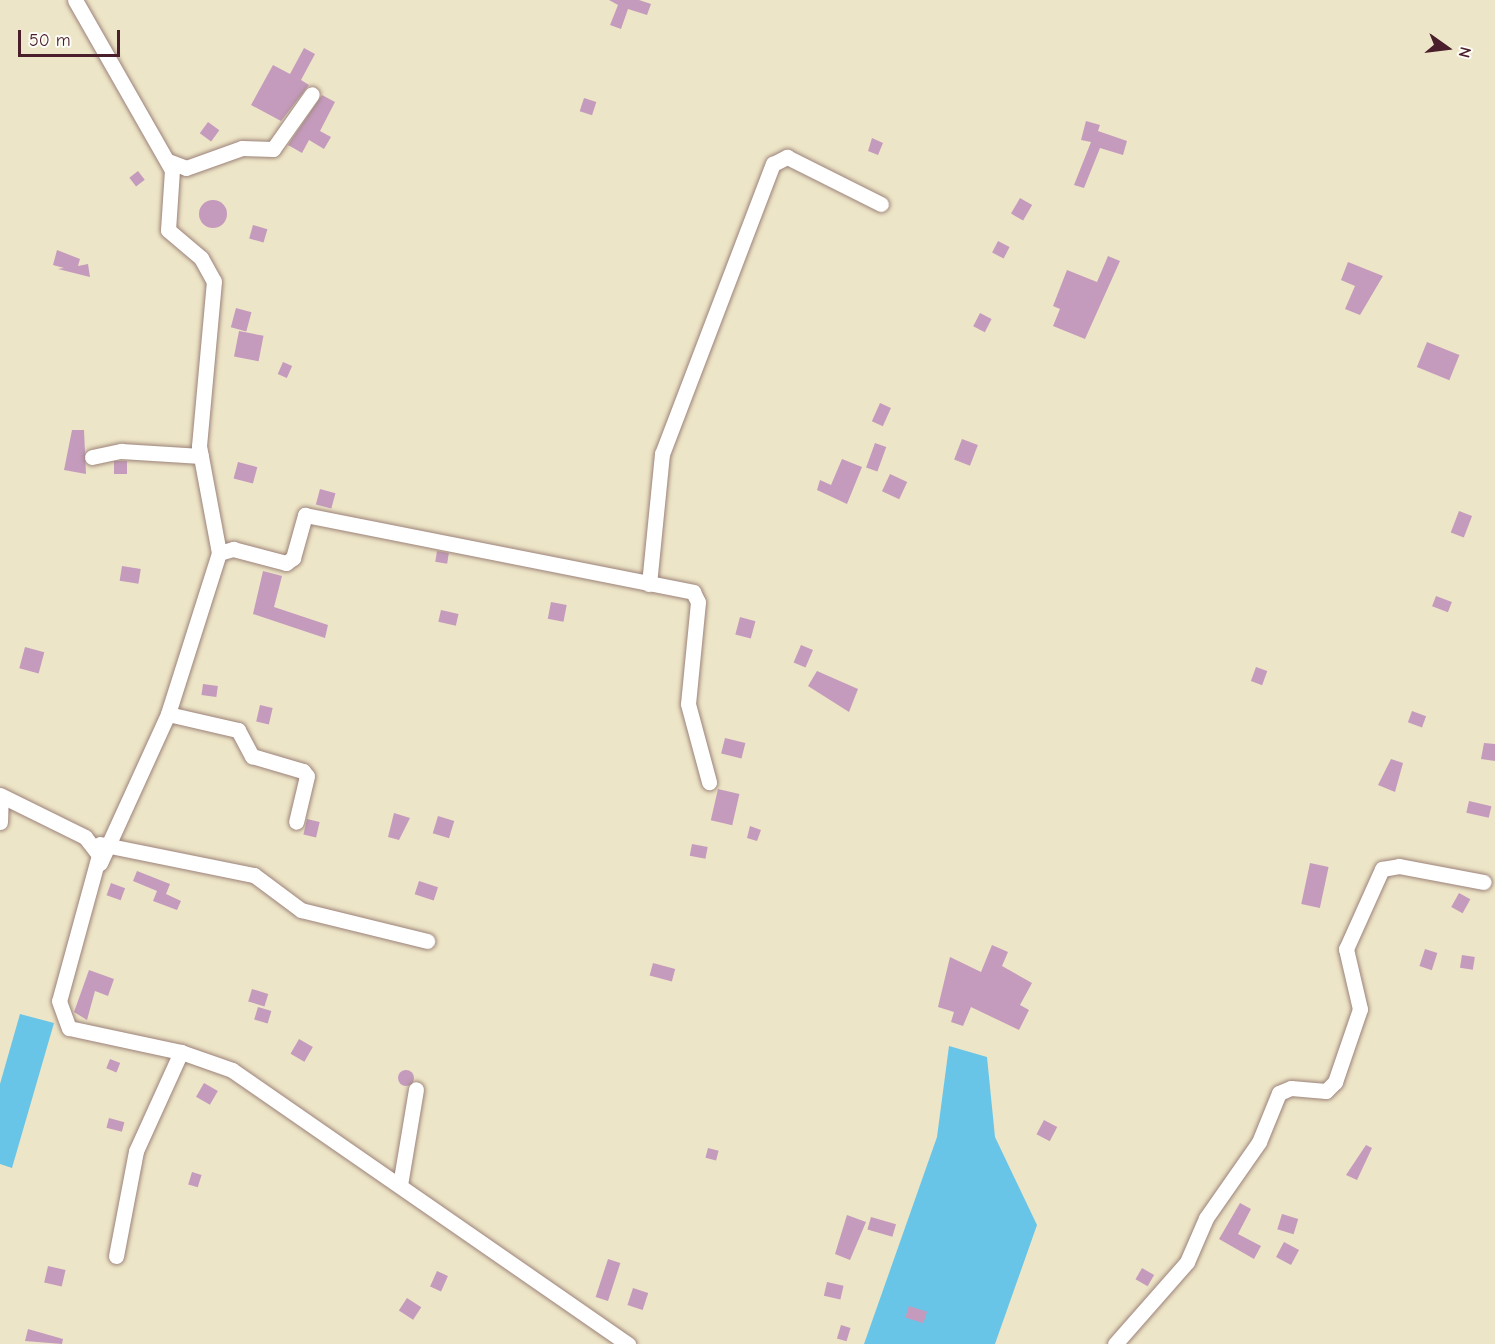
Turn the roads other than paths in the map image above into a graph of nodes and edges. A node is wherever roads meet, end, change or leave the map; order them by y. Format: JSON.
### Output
{"nodes":[{"id":1,"x":75,"y":0,"type":"edge"},
{"id":2,"x":312,"y":94,"type":"dead end"},
{"id":3,"x":168,"y":161,"type":"junction"},
{"id":4,"x":881,"y":204,"type":"dead end"},
{"id":5,"x":201,"y":456,"type":"junction"},
{"id":6,"x":92,"y":457,"type":"dead end"},
{"id":7,"x":219,"y":553,"type":"junction"},
{"id":8,"x":649,"y":584,"type":"junction"},
{"id":9,"x":168,"y":714,"type":"junction"},
{"id":10,"x":709,"y":782,"type":"dead end"},
{"id":11,"x":1,"y":796,"type":"edge"},
{"id":12,"x":16,"y":808,"type":"junction"},
{"id":13,"x":1,"y":818,"type":"edge"},
{"id":14,"x":296,"y":822,"type":"dead end"},
{"id":15,"x":94,"y":843,"type":"junction"},
{"id":16,"x":110,"y":846,"type":"junction"},
{"id":17,"x":100,"y":863,"type":"junction"},
{"id":18,"x":1484,"y":882,"type":"dead end"},
{"id":19,"x":427,"y":941,"type":"dead end"},
{"id":20,"x":181,"y":1052,"type":"junction"},
{"id":21,"x":416,"y":1089,"type":"dead end"},
{"id":22,"x":400,"y":1185,"type":"junction"},
{"id":23,"x":116,"y":1256,"type":"dead end"},
{"id":24,"x":628,"y":1344,"type":"edge"},
{"id":25,"x":1115,"y":1344,"type":"edge"}],
"edges":[{"from":1,"to":3,"type":"street"},
{"from":2,"to":3,"type":"street"},
{"from":3,"to":5,"type":"street"},
{"from":4,"to":8,"type":"street"},
{"from":5,"to":6,"type":"street"},
{"from":5,"to":7,"type":"street"},
{"from":7,"to":8,"type":"street"},
{"from":7,"to":9,"type":"street"},
{"from":8,"to":10,"type":"street"},
{"from":9,"to":14,"type":"street"},
{"from":9,"to":16,"type":"street"},
{"from":11,"to":12,"type":"street"},
{"from":11,"to":13,"type":"street"},
{"from":12,"to":13,"type":"street"},
{"from":12,"to":15,"type":"street"},
{"from":15,"to":16,"type":"street"},
{"from":15,"to":17,"type":"street"},
{"from":16,"to":17,"type":"street"},
{"from":16,"to":19,"type":"street"},
{"from":17,"to":20,"type":"street"},
{"from":18,"to":25,"type":"street"},
{"from":20,"to":22,"type":"street"},
{"from":20,"to":23,"type":"street"},
{"from":21,"to":22,"type":"street"},
{"from":22,"to":24,"type":"street"}]}
